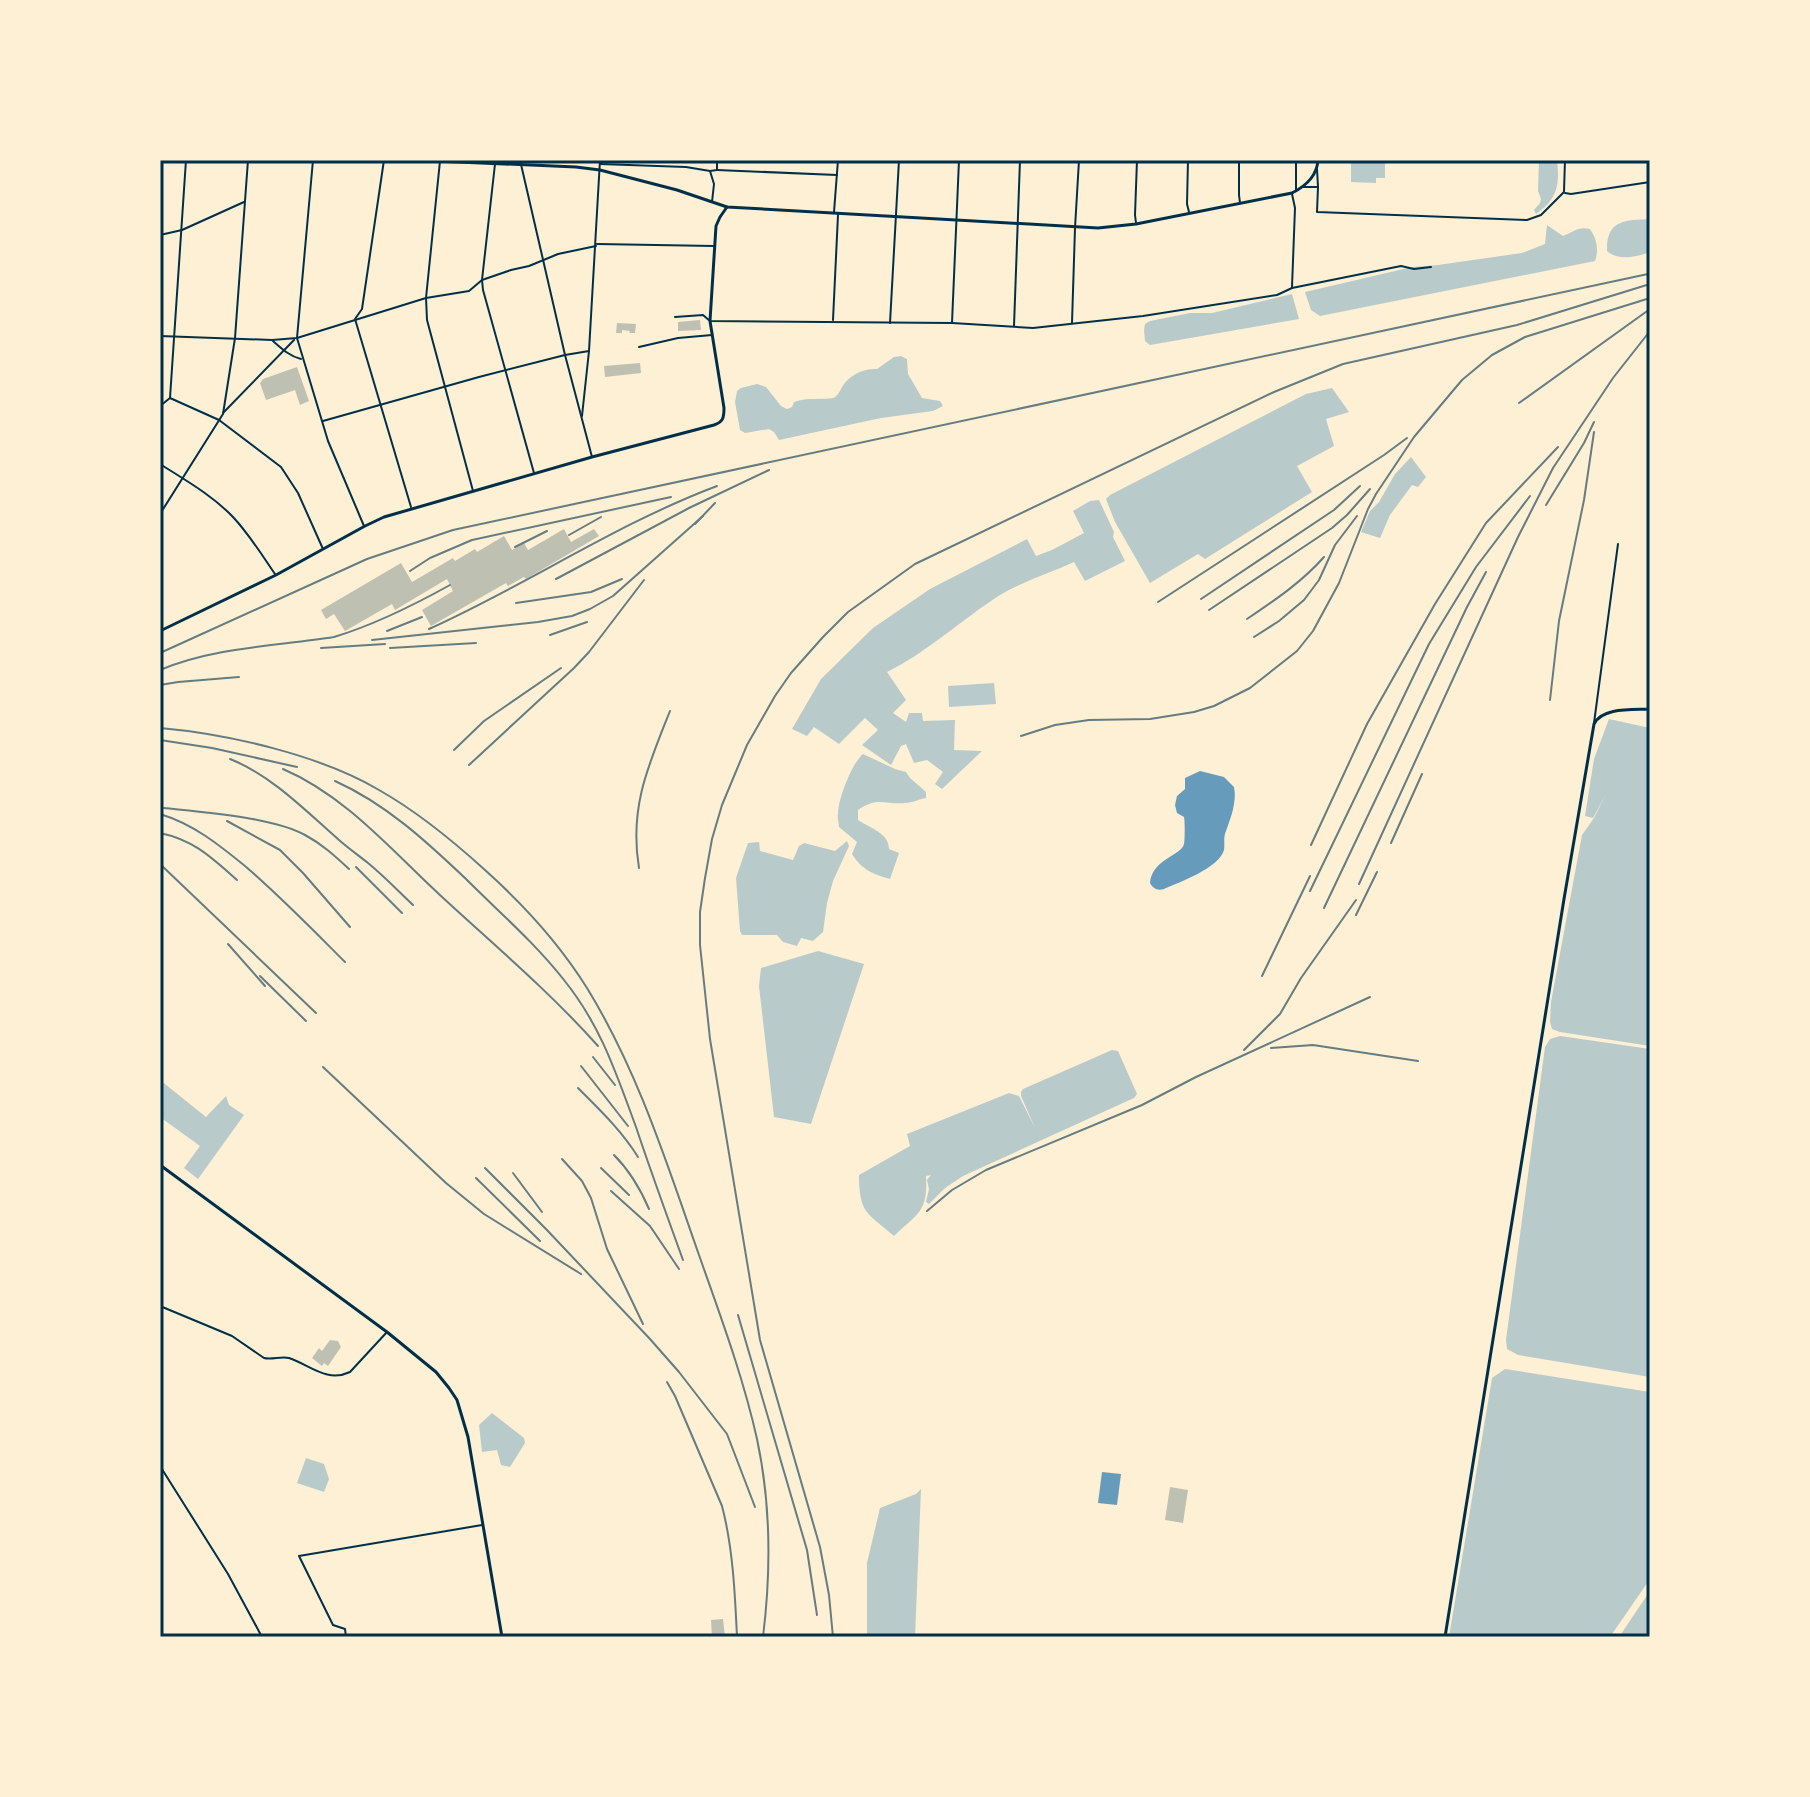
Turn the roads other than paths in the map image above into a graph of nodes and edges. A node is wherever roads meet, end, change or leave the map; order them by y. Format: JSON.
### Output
{"nodes":[{"id":1,"x":186,"y":160,"type":"edge"},
{"id":2,"x":248,"y":160,"type":"edge"},
{"id":3,"x":313,"y":160,"type":"edge"},
{"id":4,"x":384,"y":160,"type":"edge"},
{"id":5,"x":411,"y":160,"type":"edge"},
{"id":6,"x":717,"y":160,"type":"edge"},
{"id":7,"x":838,"y":160,"type":"edge"},
{"id":8,"x":899,"y":160,"type":"edge"},
{"id":9,"x":959,"y":160,"type":"edge"},
{"id":10,"x":1020,"y":160,"type":"edge"},
{"id":11,"x":1079,"y":160,"type":"edge"},
{"id":12,"x":1137,"y":160,"type":"edge"},
{"id":13,"x":1188,"y":160,"type":"edge"},
{"id":14,"x":1239,"y":160,"type":"edge"},
{"id":15,"x":1296,"y":160,"type":"edge"},
{"id":16,"x":1318,"y":160,"type":"edge"},
{"id":17,"x":1565,"y":160,"type":"edge"},
{"id":18,"x":440,"y":161,"type":"edge"},
{"id":19,"x":520,"y":162,"type":"edge"},
{"id":20,"x":600,"y":162,"type":"edge"},
{"id":21,"x":495,"y":164,"type":"junction"},
{"id":22,"x":1317,"y":168,"type":"junction"},
{"id":23,"x":600,"y":170,"type":"junction"},
{"id":24,"x":717,"y":170,"type":"junction"},
{"id":25,"x":710,"y":171,"type":"junction"},
{"id":26,"x":837,"y":175,"type":"junction"},
{"id":27,"x":1650,"y":182,"type":"edge"},
{"id":28,"x":1303,"y":187,"type":"junction"},
{"id":29,"x":1318,"y":187,"type":"junction"},
{"id":30,"x":1294,"y":192,"type":"junction"},
{"id":31,"x":1564,"y":192,"type":"junction"},
{"id":32,"x":245,"y":201,"type":"junction"},
{"id":33,"x":712,"y":203,"type":"junction"},
{"id":34,"x":1240,"y":203,"type":"junction"},
{"id":35,"x":727,"y":207,"type":"junction"},
{"id":36,"x":1189,"y":213,"type":"junction"},
{"id":37,"x":836,"y":214,"type":"junction"},
{"id":38,"x":896,"y":217,"type":"junction"},
{"id":39,"x":956,"y":221,"type":"junction"},
{"id":40,"x":1136,"y":224,"type":"junction"},
{"id":41,"x":1017,"y":225,"type":"junction"},
{"id":42,"x":1075,"y":228,"type":"junction"},
{"id":43,"x":182,"y":230,"type":"junction"},
{"id":44,"x":160,"y":235,"type":"edge"},
{"id":45,"x":596,"y":245,"type":"junction"},
{"id":46,"x":714,"y":246,"type":"junction"},
{"id":47,"x":542,"y":259,"type":"junction"},
{"id":48,"x":1431,"y":267,"type":"dead end"},
{"id":49,"x":482,"y":280,"type":"junction"},
{"id":50,"x":1292,"y":288,"type":"junction"},
{"id":51,"x":426,"y":298,"type":"junction"},
{"id":52,"x":362,"y":309,"type":"junction"},
{"id":53,"x":370,"y":314,"type":"junction"},
{"id":54,"x":675,"y":317,"type":"dead end"},
{"id":55,"x":355,"y":319,"type":"junction"},
{"id":56,"x":710,"y":321,"type":"junction"},
{"id":57,"x":833,"y":323,"type":"junction"},
{"id":58,"x":890,"y":323,"type":"junction"},
{"id":59,"x":952,"y":323,"type":"junction"},
{"id":60,"x":1072,"y":325,"type":"junction"},
{"id":61,"x":1014,"y":327,"type":"junction"},
{"id":62,"x":712,"y":335,"type":"junction"},
{"id":63,"x":160,"y":336,"type":"edge"},
{"id":64,"x":174,"y":337,"type":"junction"},
{"id":65,"x":235,"y":338,"type":"junction"},
{"id":66,"x":297,"y":338,"type":"junction"},
{"id":67,"x":272,"y":340,"type":"junction"},
{"id":68,"x":639,"y":347,"type":"dead end"},
{"id":69,"x":283,"y":350,"type":"junction"},
{"id":70,"x":589,"y":351,"type":"junction"},
{"id":71,"x":565,"y":355,"type":"junction"},
{"id":72,"x":302,"y":359,"type":"junction"},
{"id":73,"x":505,"y":372,"type":"junction"},
{"id":74,"x":445,"y":387,"type":"junction"},
{"id":75,"x":170,"y":398,"type":"junction"},
{"id":76,"x":382,"y":404,"type":"junction"},
{"id":77,"x":160,"y":406,"type":"edge"},
{"id":78,"x":223,"y":414,"type":"junction"},
{"id":79,"x":581,"y":417,"type":"junction"},
{"id":80,"x":219,"y":420,"type":"junction"},
{"id":81,"x":321,"y":421,"type":"junction"},
{"id":82,"x":592,"y":457,"type":"junction"},
{"id":83,"x":160,"y":464,"type":"edge"},
{"id":84,"x":534,"y":474,"type":"junction"},
{"id":85,"x":182,"y":478,"type":"junction"},
{"id":86,"x":473,"y":491,"type":"junction"},
{"id":87,"x":411,"y":509,"type":"junction"},
{"id":88,"x":160,"y":514,"type":"edge"},
{"id":89,"x":365,"y":526,"type":"junction"},
{"id":90,"x":1618,"y":544,"type":"dead end"},
{"id":91,"x":324,"y":550,"type":"junction"},
{"id":92,"x":276,"y":575,"type":"junction"},
{"id":93,"x":160,"y":631,"type":"edge"},
{"id":94,"x":1650,"y":709,"type":"edge"},
{"id":95,"x":1594,"y":724,"type":"junction"},
{"id":96,"x":160,"y":1165,"type":"edge"},
{"id":97,"x":160,"y":1306,"type":"edge"},
{"id":98,"x":387,"y":1332,"type":"junction"},
{"id":99,"x":160,"y":1466,"type":"edge"},
{"id":100,"x":483,"y":1525,"type":"junction"},
{"id":101,"x":262,"y":1637,"type":"edge"},
{"id":102,"x":346,"y":1637,"type":"edge"},
{"id":103,"x":502,"y":1637,"type":"edge"},
{"id":104,"x":1445,"y":1637,"type":"edge"}],
"edges":[{"from":1,"to":43,"type":"street"},
{"from":2,"to":32,"type":"street"},
{"from":3,"to":66,"type":"street"},
{"from":4,"to":52,"type":"street"},
{"from":5,"to":18,"type":"street"},
{"from":6,"to":24,"type":"street"},
{"from":7,"to":26,"type":"street"},
{"from":8,"to":38,"type":"street"},
{"from":9,"to":39,"type":"street"},
{"from":10,"to":41,"type":"street"},
{"from":11,"to":42,"type":"street"},
{"from":12,"to":40,"type":"street"},
{"from":13,"to":36,"type":"street"},
{"from":14,"to":34,"type":"street"},
{"from":15,"to":30,"type":"street"},
{"from":16,"to":22,"type":"street"},
{"from":17,"to":31,"type":"street"},
{"from":18,"to":21,"type":"street"},
{"from":18,"to":51,"type":"street"},
{"from":19,"to":21,"type":"street"},
{"from":19,"to":23,"type":"street"},
{"from":19,"to":47,"type":"street"},
{"from":20,"to":23,"type":"street"},
{"from":20,"to":25,"type":"street"},
{"from":21,"to":49,"type":"street"},
{"from":22,"to":28,"type":"street"},
{"from":22,"to":29,"type":"street"},
{"from":23,"to":33,"type":"street"},
{"from":23,"to":45,"type":"street"},
{"from":24,"to":25,"type":"street"},
{"from":24,"to":26,"type":"street"},
{"from":25,"to":33,"type":"street"},
{"from":26,"to":37,"type":"street"},
{"from":27,"to":31,"type":"street"},
{"from":28,"to":29,"type":"street"},
{"from":28,"to":30,"type":"street"},
{"from":29,"to":31,"type":"street"},
{"from":30,"to":34,"type":"street"},
{"from":30,"to":50,"type":"street"},
{"from":32,"to":43,"type":"street"},
{"from":32,"to":65,"type":"street"},
{"from":33,"to":35,"type":"street"},
{"from":34,"to":36,"type":"street"},
{"from":35,"to":37,"type":"street"},
{"from":35,"to":46,"type":"street"},
{"from":36,"to":40,"type":"street"},
{"from":37,"to":38,"type":"street"},
{"from":37,"to":57,"type":"street"},
{"from":38,"to":39,"type":"street"},
{"from":38,"to":58,"type":"street"},
{"from":39,"to":41,"type":"street"},
{"from":39,"to":59,"type":"street"},
{"from":40,"to":42,"type":"street"},
{"from":41,"to":42,"type":"street"},
{"from":41,"to":61,"type":"street"},
{"from":42,"to":60,"type":"street"},
{"from":43,"to":44,"type":"street"},
{"from":43,"to":64,"type":"street"},
{"from":45,"to":46,"type":"street"},
{"from":45,"to":47,"type":"street"},
{"from":45,"to":70,"type":"street"},
{"from":46,"to":56,"type":"street"},
{"from":47,"to":49,"type":"street"},
{"from":47,"to":71,"type":"street"},
{"from":48,"to":50,"type":"street"},
{"from":49,"to":51,"type":"street"},
{"from":49,"to":73,"type":"street"},
{"from":50,"to":60,"type":"street"},
{"from":51,"to":53,"type":"street"},
{"from":51,"to":74,"type":"street"},
{"from":52,"to":53,"type":"street"},
{"from":52,"to":55,"type":"street"},
{"from":53,"to":55,"type":"street"},
{"from":54,"to":56,"type":"street"},
{"from":55,"to":66,"type":"street"},
{"from":55,"to":76,"type":"street"},
{"from":56,"to":57,"type":"street"},
{"from":56,"to":62,"type":"street"},
{"from":57,"to":58,"type":"street"},
{"from":58,"to":59,"type":"street"},
{"from":59,"to":61,"type":"street"},
{"from":60,"to":61,"type":"street"},
{"from":62,"to":68,"type":"street"},
{"from":62,"to":82,"type":"street"},
{"from":63,"to":64,"type":"street"},
{"from":64,"to":65,"type":"street"},
{"from":64,"to":75,"type":"street"},
{"from":65,"to":67,"type":"street"},
{"from":65,"to":78,"type":"street"},
{"from":66,"to":67,"type":"street"},
{"from":66,"to":69,"type":"street"},
{"from":66,"to":72,"type":"street"},
{"from":67,"to":69,"type":"street"},
{"from":69,"to":72,"type":"street"},
{"from":69,"to":78,"type":"street"},
{"from":70,"to":71,"type":"street"},
{"from":70,"to":79,"type":"street"},
{"from":71,"to":73,"type":"street"},
{"from":71,"to":79,"type":"street"},
{"from":72,"to":81,"type":"street"},
{"from":73,"to":74,"type":"street"},
{"from":73,"to":84,"type":"street"},
{"from":74,"to":76,"type":"street"},
{"from":74,"to":86,"type":"street"},
{"from":75,"to":77,"type":"street"},
{"from":75,"to":80,"type":"street"},
{"from":76,"to":81,"type":"street"},
{"from":76,"to":87,"type":"street"},
{"from":78,"to":80,"type":"street"},
{"from":79,"to":82,"type":"street"},
{"from":80,"to":85,"type":"street"},
{"from":80,"to":91,"type":"street"},
{"from":81,"to":89,"type":"street"},
{"from":82,"to":84,"type":"street"},
{"from":83,"to":85,"type":"street"},
{"from":84,"to":86,"type":"street"},
{"from":85,"to":88,"type":"street"},
{"from":85,"to":92,"type":"street"},
{"from":86,"to":87,"type":"street"},
{"from":87,"to":89,"type":"street"},
{"from":89,"to":91,"type":"street"},
{"from":90,"to":95,"type":"street"},
{"from":91,"to":92,"type":"street"},
{"from":92,"to":93,"type":"street"},
{"from":94,"to":95,"type":"street"},
{"from":95,"to":104,"type":"street"},
{"from":96,"to":98,"type":"street"},
{"from":97,"to":98,"type":"street"},
{"from":98,"to":100,"type":"street"},
{"from":99,"to":101,"type":"street"},
{"from":100,"to":102,"type":"street"},
{"from":100,"to":103,"type":"street"}]}
